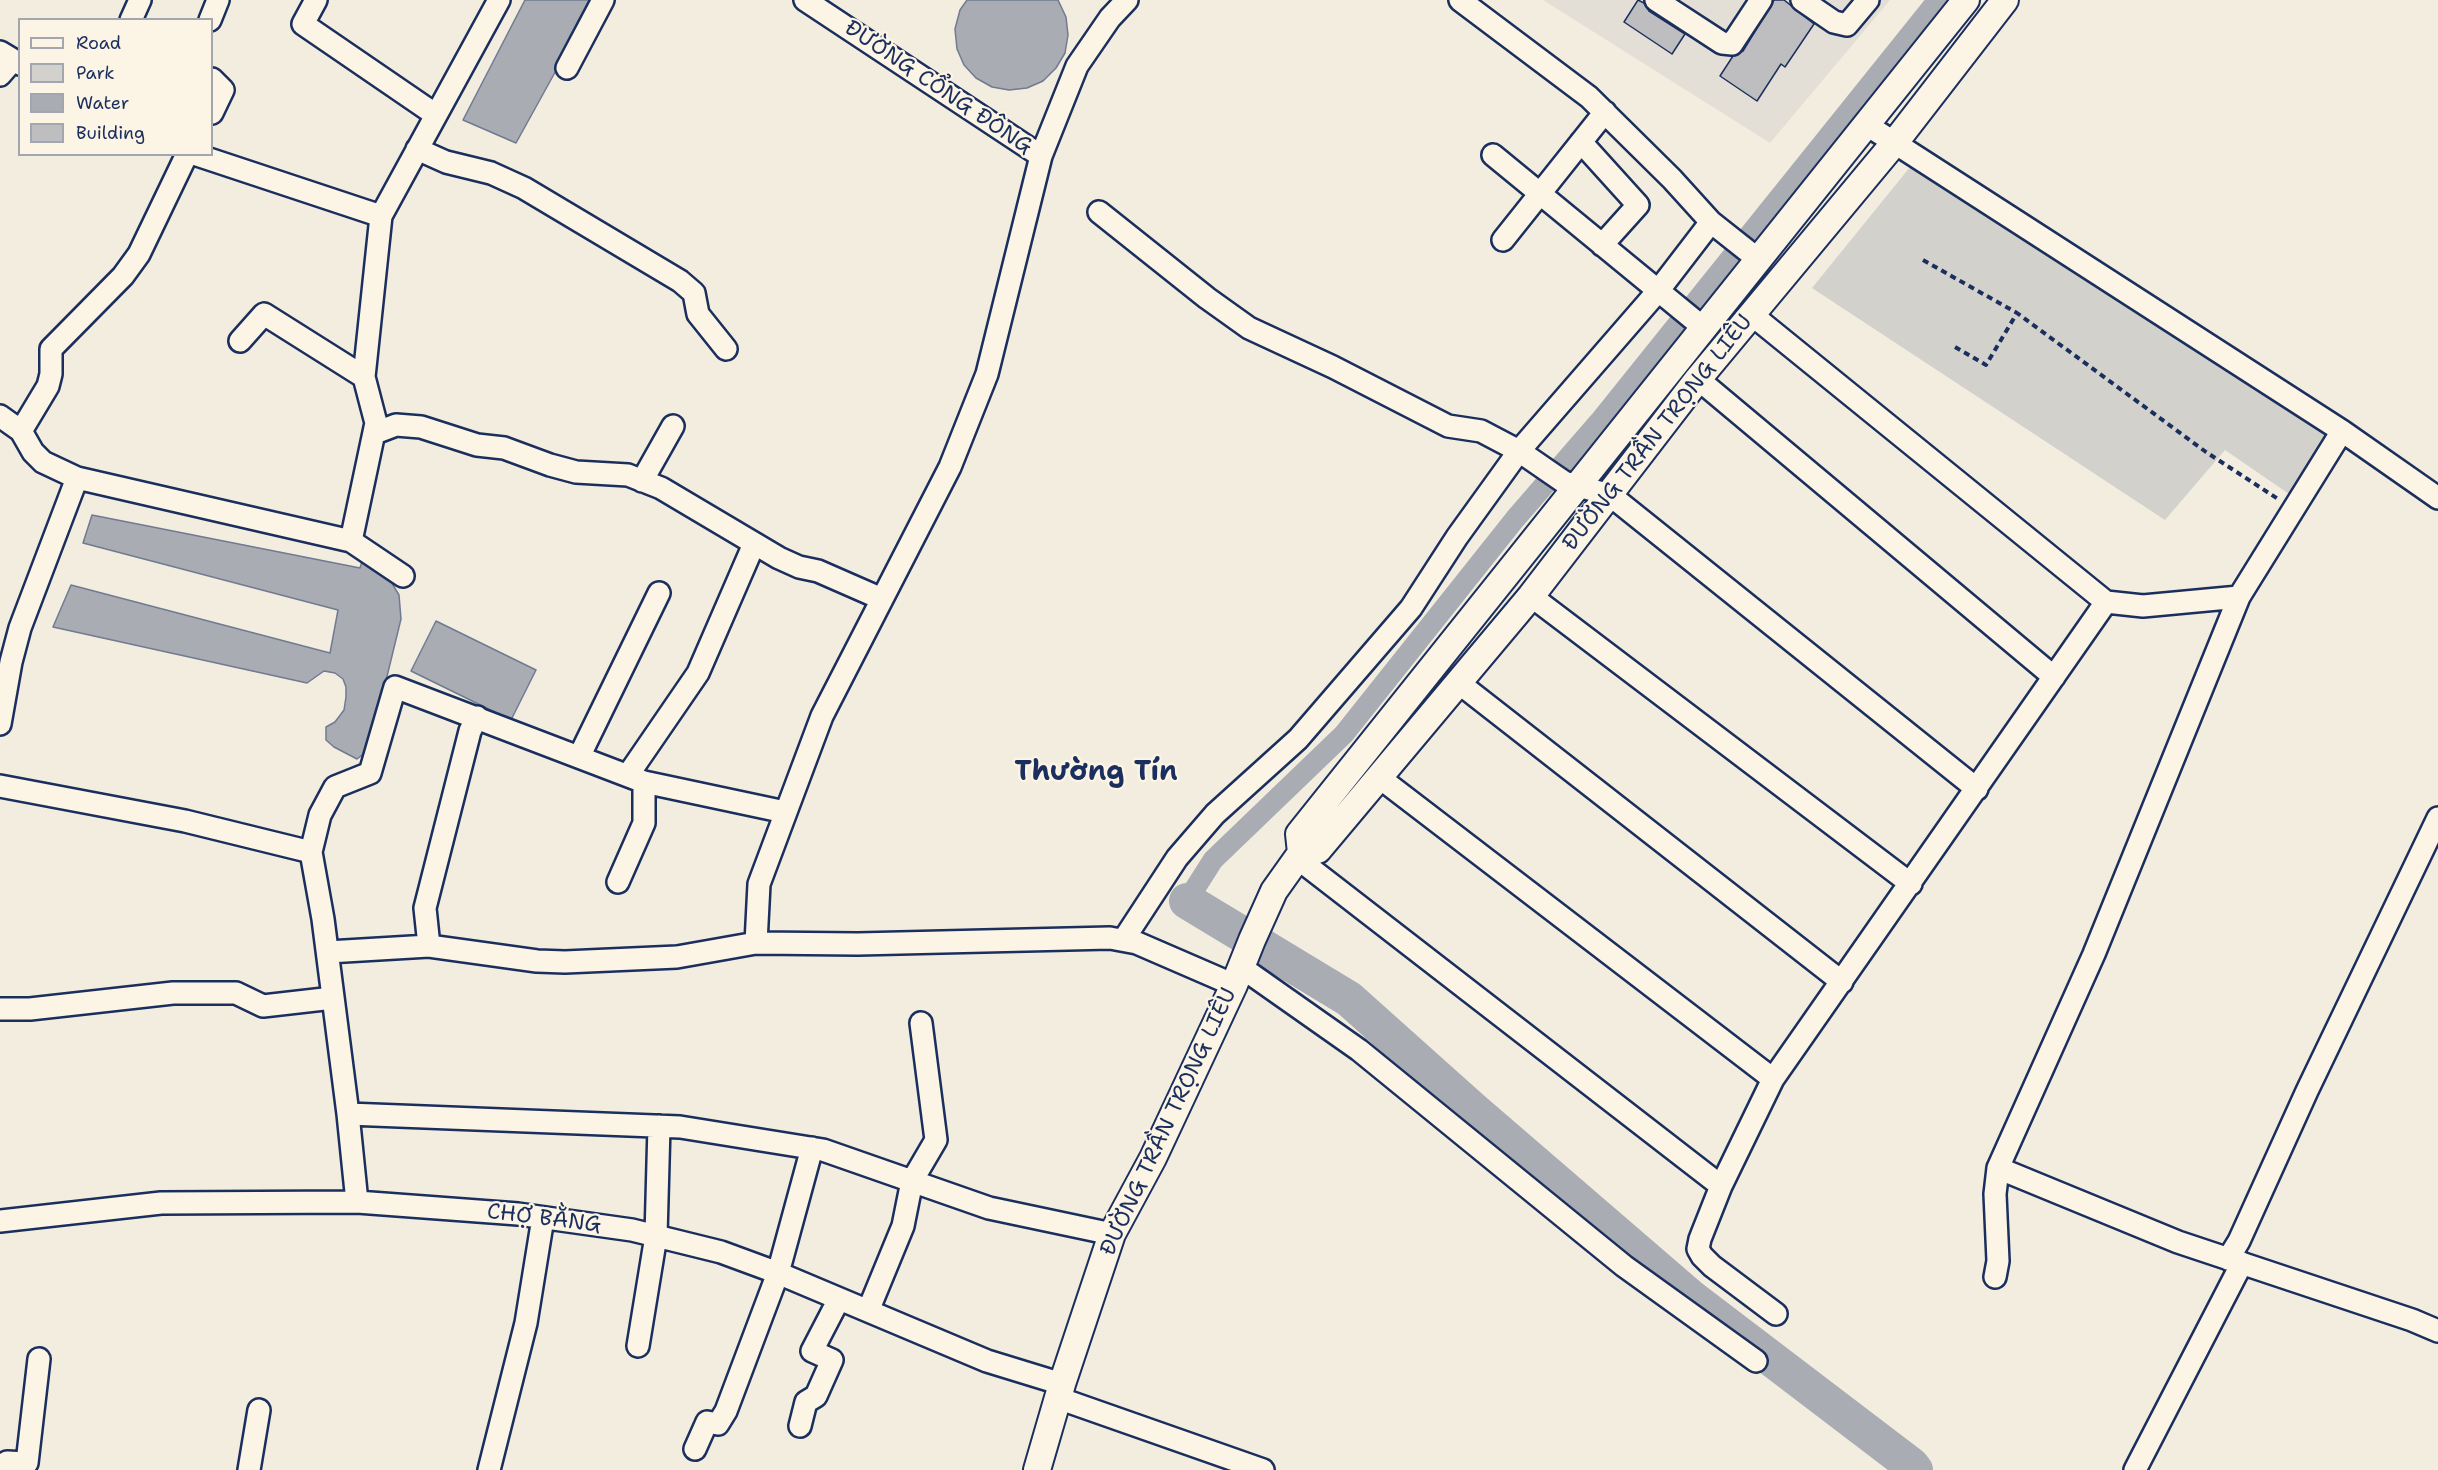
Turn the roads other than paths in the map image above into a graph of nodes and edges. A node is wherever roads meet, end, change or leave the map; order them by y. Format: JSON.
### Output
{"nodes":[{"id":1,"x":140,"y":0,"type":"edge"},
{"id":2,"x":218,"y":0,"type":"edge"},
{"id":3,"x":316,"y":0,"type":"edge"},
{"id":4,"x":499,"y":0,"type":"edge"},
{"id":5,"x":603,"y":0,"type":"edge"},
{"id":6,"x":805,"y":0,"type":"edge"},
{"id":7,"x":1127,"y":0,"type":"edge"},
{"id":8,"x":1460,"y":0,"type":"edge"},
{"id":9,"x":1656,"y":0,"type":"edge"},
{"id":10,"x":1761,"y":0,"type":"edge"},
{"id":11,"x":1802,"y":0,"type":"edge"},
{"id":12,"x":1868,"y":0,"type":"edge"},
{"id":13,"x":1966,"y":0,"type":"edge"},
{"id":14,"x":2005,"y":0,"type":"edge"},
{"id":15,"x":132,"y":18,"type":"edge"},
{"id":16,"x":211,"y":18,"type":"edge"},
{"id":17,"x":567,"y":68,"type":"dead end"},
{"id":18,"x":213,"y":80,"type":"edge"},
{"id":19,"x":213,"y":111,"type":"edge"},
{"id":20,"x":1605,"y":112,"type":"junction"},
{"id":21,"x":436,"y":115,"type":"junction"},
{"id":22,"x":1867,"y":125,"type":"junction"},
{"id":23,"x":1896,"y":141,"type":"junction"},
{"id":24,"x":1581,"y":142,"type":"junction"},
{"id":25,"x":417,"y":149,"type":"junction"},
{"id":26,"x":1493,"y":155,"type":"dead end"},
{"id":27,"x":186,"y":156,"type":"edge"},
{"id":28,"x":200,"y":156,"type":"edge"},
{"id":29,"x":1041,"y":156,"type":"junction"},
{"id":30,"x":1541,"y":195,"type":"junction"},
{"id":31,"x":1099,"y":212,"type":"dead end"},
{"id":32,"x":381,"y":216,"type":"junction"},
{"id":33,"x":1712,"y":223,"type":"junction"},
{"id":34,"x":1503,"y":240,"type":"dead end"},
{"id":35,"x":1602,"y":245,"type":"junction"},
{"id":36,"x":1759,"y":260,"type":"junction"},
{"id":37,"x":1658,"y":291,"type":"junction"},
{"id":38,"x":1751,"y":314,"type":"junction"},
{"id":39,"x":1700,"y":325,"type":"junction"},
{"id":40,"x":240,"y":341,"type":"dead end"},
{"id":41,"x":726,"y":349,"type":"dead end"},
{"id":42,"x":364,"y":377,"type":"junction"},
{"id":43,"x":1698,"y":379,"type":"junction"},
{"id":44,"x":0,"y":416,"type":"edge"},
{"id":45,"x":673,"y":426,"type":"dead end"},
{"id":46,"x":21,"y":431,"type":"junction"},
{"id":47,"x":2342,"y":431,"type":"junction"},
{"id":48,"x":375,"y":433,"type":"junction"},
{"id":49,"x":1522,"y":453,"type":"junction"},
{"id":50,"x":77,"y":478,"type":"junction"},
{"id":51,"x":642,"y":481,"type":"junction"},
{"id":52,"x":1571,"y":484,"type":"junction"},
{"id":53,"x":1610,"y":495,"type":"junction"},
{"id":54,"x":2438,"y":498,"type":"edge"},
{"id":55,"x":351,"y":541,"type":"junction"},
{"id":56,"x":754,"y":544,"type":"junction"},
{"id":57,"x":403,"y":576,"type":"dead end"},
{"id":58,"x":658,"y":593,"type":"dead end"},
{"id":59,"x":1531,"y":596,"type":"junction"},
{"id":60,"x":2239,"y":597,"type":"junction"},
{"id":61,"x":882,"y":599,"type":"junction"},
{"id":62,"x":2106,"y":602,"type":"junction"},
{"id":63,"x":2054,"y":677,"type":"junction"},
{"id":64,"x":1458,"y":683,"type":"junction"},
{"id":65,"x":477,"y":717,"type":"junction"},
{"id":66,"x":0,"y":724,"type":"edge"},
{"id":67,"x":579,"y":757,"type":"junction"},
{"id":68,"x":1380,"y":778,"type":"junction"},
{"id":69,"x":636,"y":779,"type":"junction"},
{"id":70,"x":0,"y":786,"type":"edge"},
{"id":71,"x":1977,"y":789,"type":"junction"},
{"id":72,"x":785,"y":812,"type":"junction"},
{"id":73,"x":2438,"y":818,"type":"edge"},
{"id":74,"x":312,"y":852,"type":"junction"},
{"id":75,"x":1299,"y":855,"type":"junction"},
{"id":76,"x":618,"y":882,"type":"dead end"},
{"id":77,"x":1911,"y":884,"type":"junction"},
{"id":78,"x":1124,"y":939,"type":"junction"},
{"id":79,"x":756,"y":943,"type":"junction"},
{"id":80,"x":429,"y":946,"type":"junction"},
{"id":81,"x":328,"y":952,"type":"junction"},
{"id":82,"x":1237,"y":976,"type":"junction"},
{"id":83,"x":1842,"y":982,"type":"junction"},
{"id":84,"x":333,"y":998,"type":"junction"},
{"id":85,"x":0,"y":1009,"type":"edge"},
{"id":86,"x":921,"y":1023,"type":"dead end"},
{"id":87,"x":1773,"y":1078,"type":"junction"},
{"id":88,"x":348,"y":1114,"type":"junction"},
{"id":89,"x":659,"y":1126,"type":"junction"},
{"id":90,"x":812,"y":1148,"type":"junction"},
{"id":91,"x":1998,"y":1168,"type":"junction"},
{"id":92,"x":912,"y":1181,"type":"junction"},
{"id":93,"x":1721,"y":1186,"type":"junction"},
{"id":94,"x":357,"y":1202,"type":"junction"},
{"id":95,"x":543,"y":1218,"type":"junction"},
{"id":96,"x":0,"y":1221,"type":"edge"},
{"id":97,"x":1112,"y":1234,"type":"junction"},
{"id":98,"x":656,"y":1236,"type":"junction"},
{"id":99,"x":2235,"y":1261,"type":"junction"},
{"id":100,"x":778,"y":1273,"type":"junction"},
{"id":101,"x":1995,"y":1277,"type":"dead end"},
{"id":102,"x":839,"y":1299,"type":"junction"},
{"id":103,"x":868,"y":1311,"type":"junction"},
{"id":104,"x":1776,"y":1314,"type":"dead end"},
{"id":105,"x":2438,"y":1331,"type":"edge"},
{"id":106,"x":638,"y":1346,"type":"dead end"},
{"id":107,"x":39,"y":1359,"type":"dead end"},
{"id":108,"x":1756,"y":1361,"type":"dead end"},
{"id":109,"x":1060,"y":1391,"type":"junction"},
{"id":110,"x":259,"y":1410,"type":"dead end"},
{"id":111,"x":800,"y":1426,"type":"dead end"},
{"id":112,"x":695,"y":1449,"type":"dead end"},
{"id":113,"x":4,"y":1464,"type":"edge"},
{"id":114,"x":249,"y":1470,"type":"edge"},
{"id":115,"x":489,"y":1470,"type":"edge"},
{"id":116,"x":1037,"y":1470,"type":"edge"},
{"id":117,"x":1263,"y":1470,"type":"edge"},
{"id":118,"x":2134,"y":1470,"type":"edge"}],
"edges":[{"from":1,"to":15,"type":"street"},
{"from":2,"to":16,"type":"street"},
{"from":3,"to":21,"type":"street"},
{"from":4,"to":21,"type":"street"},
{"from":5,"to":17,"type":"street"},
{"from":6,"to":29,"type":"street","name":"ĐƯỜNG CỔNG ĐÔNG"},
{"from":7,"to":29,"type":"street"},
{"from":8,"to":20,"type":"street"},
{"from":9,"to":10,"type":"street"},
{"from":11,"to":12,"type":"street"},
{"from":13,"to":22,"type":"main road","name":"ĐƯỜNG TRẦN TRỌNG LIÊU"},
{"from":14,"to":23,"type":"main road","name":"ĐƯỜNG TRẦN TRỌNG LIÊU"},
{"from":18,"to":19,"type":"street"},
{"from":20,"to":24,"type":"street"},
{"from":20,"to":33,"type":"street"},
{"from":21,"to":25,"type":"street"},
{"from":22,"to":23,"type":"street"},
{"from":22,"to":36,"type":"main road","name":"ĐƯỜNG TRẦN TRỌNG LIÊU"},
{"from":23,"to":38,"type":"main road","name":"ĐƯỜNG TRẦN TRỌNG LIÊU"},
{"from":23,"to":47,"type":"street"},
{"from":24,"to":30,"type":"street"},
{"from":24,"to":35,"type":"street"},
{"from":25,"to":32,"type":"street"},
{"from":25,"to":41,"type":"street"},
{"from":26,"to":30,"type":"street"},
{"from":27,"to":46,"type":"street"},
{"from":28,"to":32,"type":"street"},
{"from":29,"to":61,"type":"street"},
{"from":30,"to":34,"type":"street"},
{"from":30,"to":35,"type":"street"},
{"from":31,"to":49,"type":"street"},
{"from":32,"to":42,"type":"street"},
{"from":33,"to":36,"type":"street"},
{"from":33,"to":37,"type":"street"},
{"from":35,"to":37,"type":"street"},
{"from":36,"to":39,"type":"main road","name":"ĐƯỜNG TRẦN TRỌNG LIÊU"},
{"from":37,"to":39,"type":"street"},
{"from":37,"to":49,"type":"street"},
{"from":38,"to":43,"type":"main road","name":"ĐƯỜNG TRẦN TRỌNG LIÊU"},
{"from":38,"to":62,"type":"street"},
{"from":39,"to":52,"type":"main road","name":"ĐƯỜNG TRẦN TRỌNG LIÊU"},
{"from":40,"to":42,"type":"street"},
{"from":42,"to":48,"type":"street"},
{"from":43,"to":53,"type":"main road","name":"ĐƯỜNG TRẦN TRỌNG LIÊU"},
{"from":43,"to":63,"type":"street"},
{"from":44,"to":46,"type":"street"},
{"from":45,"to":51,"type":"street"},
{"from":46,"to":50,"type":"street"},
{"from":47,"to":54,"type":"street"},
{"from":47,"to":60,"type":"street"},
{"from":48,"to":51,"type":"street"},
{"from":48,"to":55,"type":"street"},
{"from":49,"to":52,"type":"street"},
{"from":49,"to":78,"type":"street"},
{"from":50,"to":55,"type":"street"},
{"from":50,"to":66,"type":"street"},
{"from":51,"to":56,"type":"street"},
{"from":52,"to":53,"type":"street"},
{"from":52,"to":75,"type":"main road","name":"ĐƯỜNG TRẦN TRỌNG LIÊU"},
{"from":53,"to":59,"type":"main road","name":"ĐƯỜNG TRẦN TRỌNG LIÊU"},
{"from":53,"to":71,"type":"street"},
{"from":55,"to":57,"type":"street"},
{"from":56,"to":61,"type":"street"},
{"from":56,"to":69,"type":"street"},
{"from":58,"to":67,"type":"street"},
{"from":59,"to":64,"type":"main road","name":"ĐƯỜNG TRẦN TRỌNG LIÊU"},
{"from":59,"to":77,"type":"street"},
{"from":60,"to":62,"type":"street"},
{"from":60,"to":91,"type":"street"},
{"from":61,"to":72,"type":"street"},
{"from":62,"to":63,"type":"street"},
{"from":63,"to":71,"type":"street"},
{"from":64,"to":68,"type":"main road","name":"ĐƯỜNG TRẦN TRỌNG LIÊU"},
{"from":64,"to":83,"type":"street"},
{"from":65,"to":67,"type":"street"},
{"from":65,"to":74,"type":"street"},
{"from":65,"to":80,"type":"street"},
{"from":67,"to":69,"type":"street"},
{"from":68,"to":75,"type":"main road","name":"ĐƯỜNG TRẦN TRỌNG LIÊU"},
{"from":68,"to":87,"type":"street"},
{"from":69,"to":72,"type":"street"},
{"from":69,"to":76,"type":"street"},
{"from":70,"to":74,"type":"street"},
{"from":71,"to":77,"type":"street"},
{"from":72,"to":79,"type":"street"},
{"from":73,"to":99,"type":"street"},
{"from":74,"to":81,"type":"street"},
{"from":75,"to":82,"type":"main road","name":"ĐƯỜNG TRẦN TRỌNG LIÊU"},
{"from":75,"to":93,"type":"street"},
{"from":77,"to":83,"type":"street"},
{"from":78,"to":79,"type":"street"},
{"from":78,"to":82,"type":"street"},
{"from":79,"to":80,"type":"street"},
{"from":80,"to":81,"type":"street"},
{"from":81,"to":84,"type":"street"},
{"from":82,"to":97,"type":"main road","name":"ĐƯỜNG TRẦN TRỌNG LIÊU"},
{"from":82,"to":108,"type":"street"},
{"from":83,"to":87,"type":"street"},
{"from":84,"to":85,"type":"street"},
{"from":84,"to":88,"type":"street"},
{"from":86,"to":92,"type":"street"},
{"from":87,"to":93,"type":"street"},
{"from":88,"to":89,"type":"street"},
{"from":88,"to":94,"type":"street"},
{"from":89,"to":90,"type":"street"},
{"from":89,"to":98,"type":"street"},
{"from":90,"to":92,"type":"street"},
{"from":90,"to":100,"type":"street"},
{"from":91,"to":99,"type":"street"},
{"from":91,"to":101,"type":"street"},
{"from":92,"to":97,"type":"street"},
{"from":92,"to":103,"type":"street"},
{"from":93,"to":104,"type":"street"},
{"from":94,"to":95,"type":"street","name":"CHỢ BẰNG"},
{"from":94,"to":96,"type":"street","name":"CHỢ BẰNG"},
{"from":95,"to":98,"type":"street","name":"CHỢ BẰNG"},
{"from":95,"to":115,"type":"street"},
{"from":97,"to":109,"type":"main road","name":"ĐƯỜNG TRẦN TRỌNG LIÊU"},
{"from":98,"to":100,"type":"street","name":"CHỢ BẰNG"},
{"from":98,"to":106,"type":"street"},
{"from":99,"to":105,"type":"street"},
{"from":99,"to":118,"type":"street"},
{"from":100,"to":102,"type":"street","name":"CHỢ BẰNG"},
{"from":100,"to":112,"type":"street"},
{"from":102,"to":103,"type":"street","name":"CHỢ BẰNG"},
{"from":102,"to":111,"type":"street"},
{"from":103,"to":109,"type":"street","name":"CHỢ BẰNG"},
{"from":107,"to":113,"type":"street"},
{"from":109,"to":116,"type":"main road","name":"ĐƯỜNG TRẦN TRỌNG LIÊU"},
{"from":109,"to":117,"type":"street","name":"CHỢ BẰNG"},
{"from":110,"to":114,"type":"street"}]}
